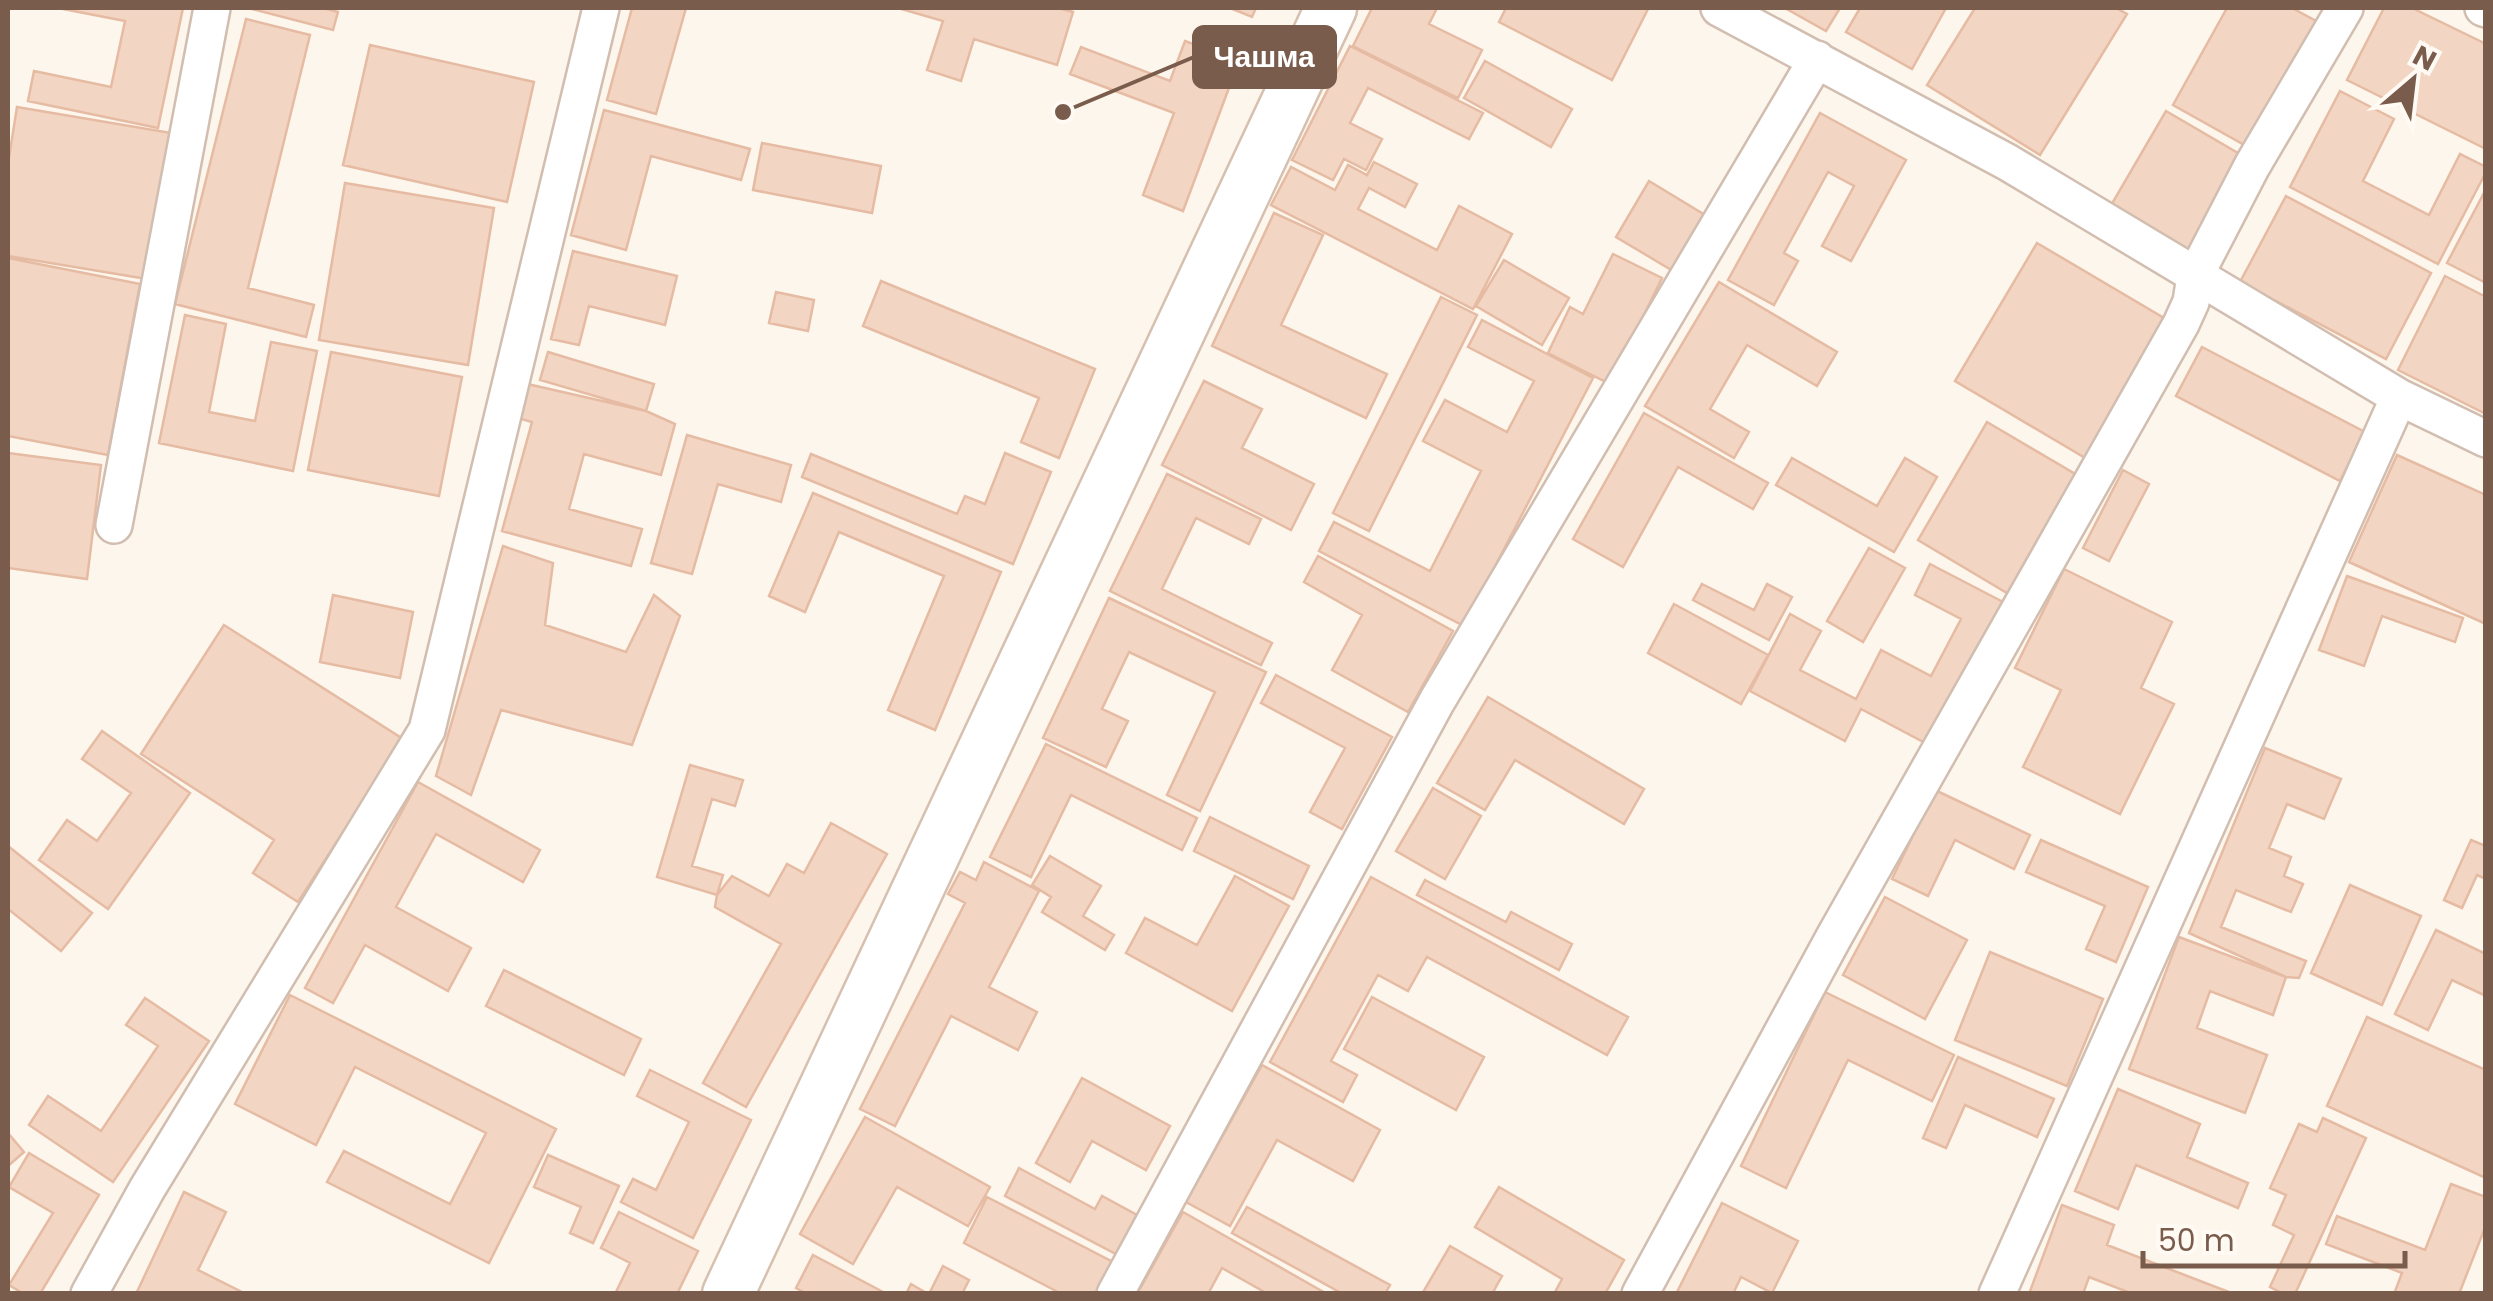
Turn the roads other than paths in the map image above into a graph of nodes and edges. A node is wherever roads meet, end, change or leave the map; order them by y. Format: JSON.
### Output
{"nodes":[{"id":1,"x":212,"y":8,"type":"edge"},
{"id":2,"x":601,"y":8,"type":"edge"},
{"id":3,"x":1331,"y":8,"type":"edge"},
{"id":4,"x":1719,"y":8,"type":"edge"},
{"id":5,"x":2344,"y":8,"type":"edge"},
{"id":6,"x":1817,"y":59,"type":"junction"},
{"id":7,"x":2195,"y":276,"type":"junction"},
{"id":8,"x":2399,"y":397,"type":"junction"},
{"id":9,"x":2486,"y":439,"type":"edge"},
{"id":10,"x":114,"y":525,"type":"dead end"},
{"id":11,"x":89,"y":1294,"type":"edge"},
{"id":12,"x":728,"y":1294,"type":"edge"},
{"id":13,"x":1115,"y":1294,"type":"edge"},
{"id":14,"x":1640,"y":1294,"type":"edge"},
{"id":15,"x":1997,"y":1294,"type":"edge"}],
"edges":[{"from":1,"to":10,"type":"street"},
{"from":2,"to":11,"type":"street"},
{"from":3,"to":12,"type":"street"},
{"from":4,"to":6,"type":"street"},
{"from":5,"to":7,"type":"street"},
{"from":6,"to":7,"type":"street"},
{"from":6,"to":13,"type":"street"},
{"from":7,"to":8,"type":"street"},
{"from":7,"to":14,"type":"street"},
{"from":8,"to":9,"type":"street"},
{"from":8,"to":15,"type":"street"}]}
